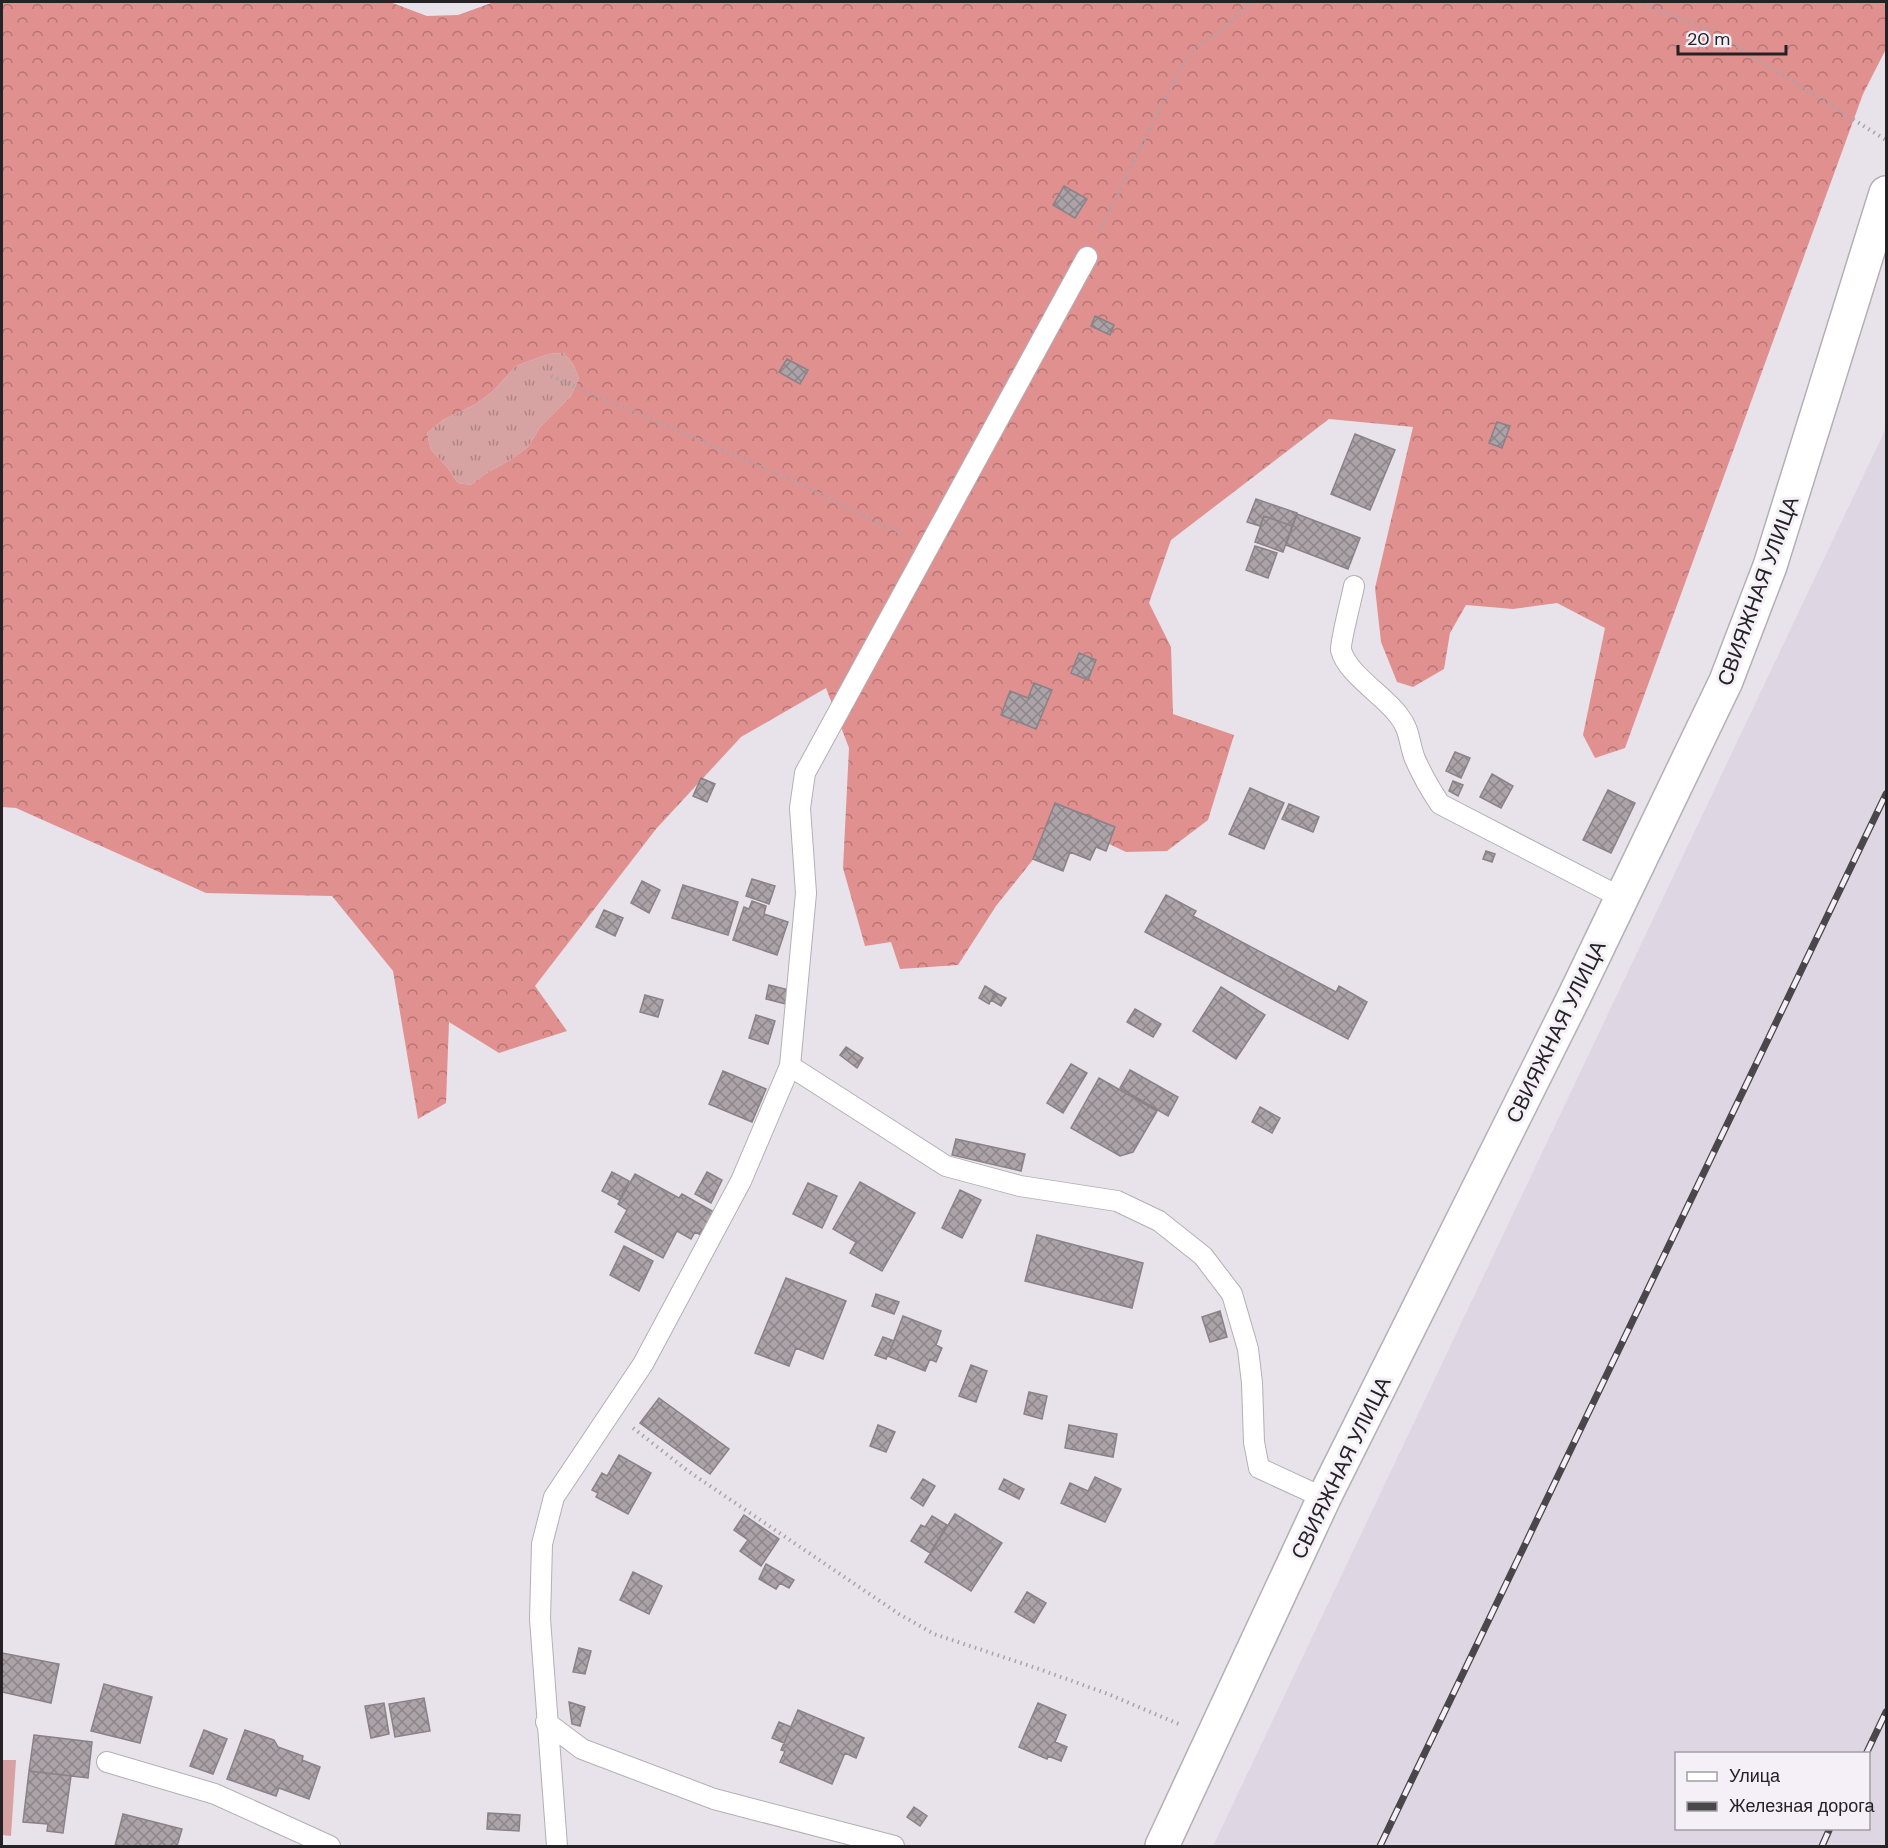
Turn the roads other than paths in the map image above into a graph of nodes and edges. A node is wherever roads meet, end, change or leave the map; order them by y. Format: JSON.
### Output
{"nodes":[{"id":1,"x":1887,"y":193,"type":"edge"},
{"id":2,"x":1087,"y":257,"type":"road end"},
{"id":3,"x":1354,"y":586,"type":"dead end"},
{"id":4,"x":1622,"y":898,"type":"junction"},
{"id":5,"x":790,"y":1066,"type":"junction"},
{"id":6,"x":1324,"y":1498,"type":"junction"},
{"id":7,"x":546,"y":1722,"type":"junction"},
{"id":8,"x":107,"y":1762,"type":"dead end"},
{"id":9,"x":330,"y":1846,"type":"edge"},
{"id":10,"x":557,"y":1846,"type":"edge"},
{"id":11,"x":894,"y":1846,"type":"edge"},
{"id":12,"x":1162,"y":1846,"type":"edge"}],
"edges":[{"from":1,"to":4,"type":"street","name":"СВИЯЖНАЯ УЛИЦА"},
{"from":2,"to":5,"type":"lane"},
{"from":3,"to":4,"type":"lane"},
{"from":4,"to":6,"type":"street","name":"СВИЯЖНАЯ УЛИЦА"},
{"from":5,"to":6,"type":"lane"},
{"from":5,"to":7,"type":"lane"},
{"from":6,"to":12,"type":"street","name":"СВИЯЖНАЯ УЛИЦА"},
{"from":7,"to":10,"type":"lane"},
{"from":7,"to":11,"type":"lane"},
{"from":8,"to":9,"type":"lane"}]}
